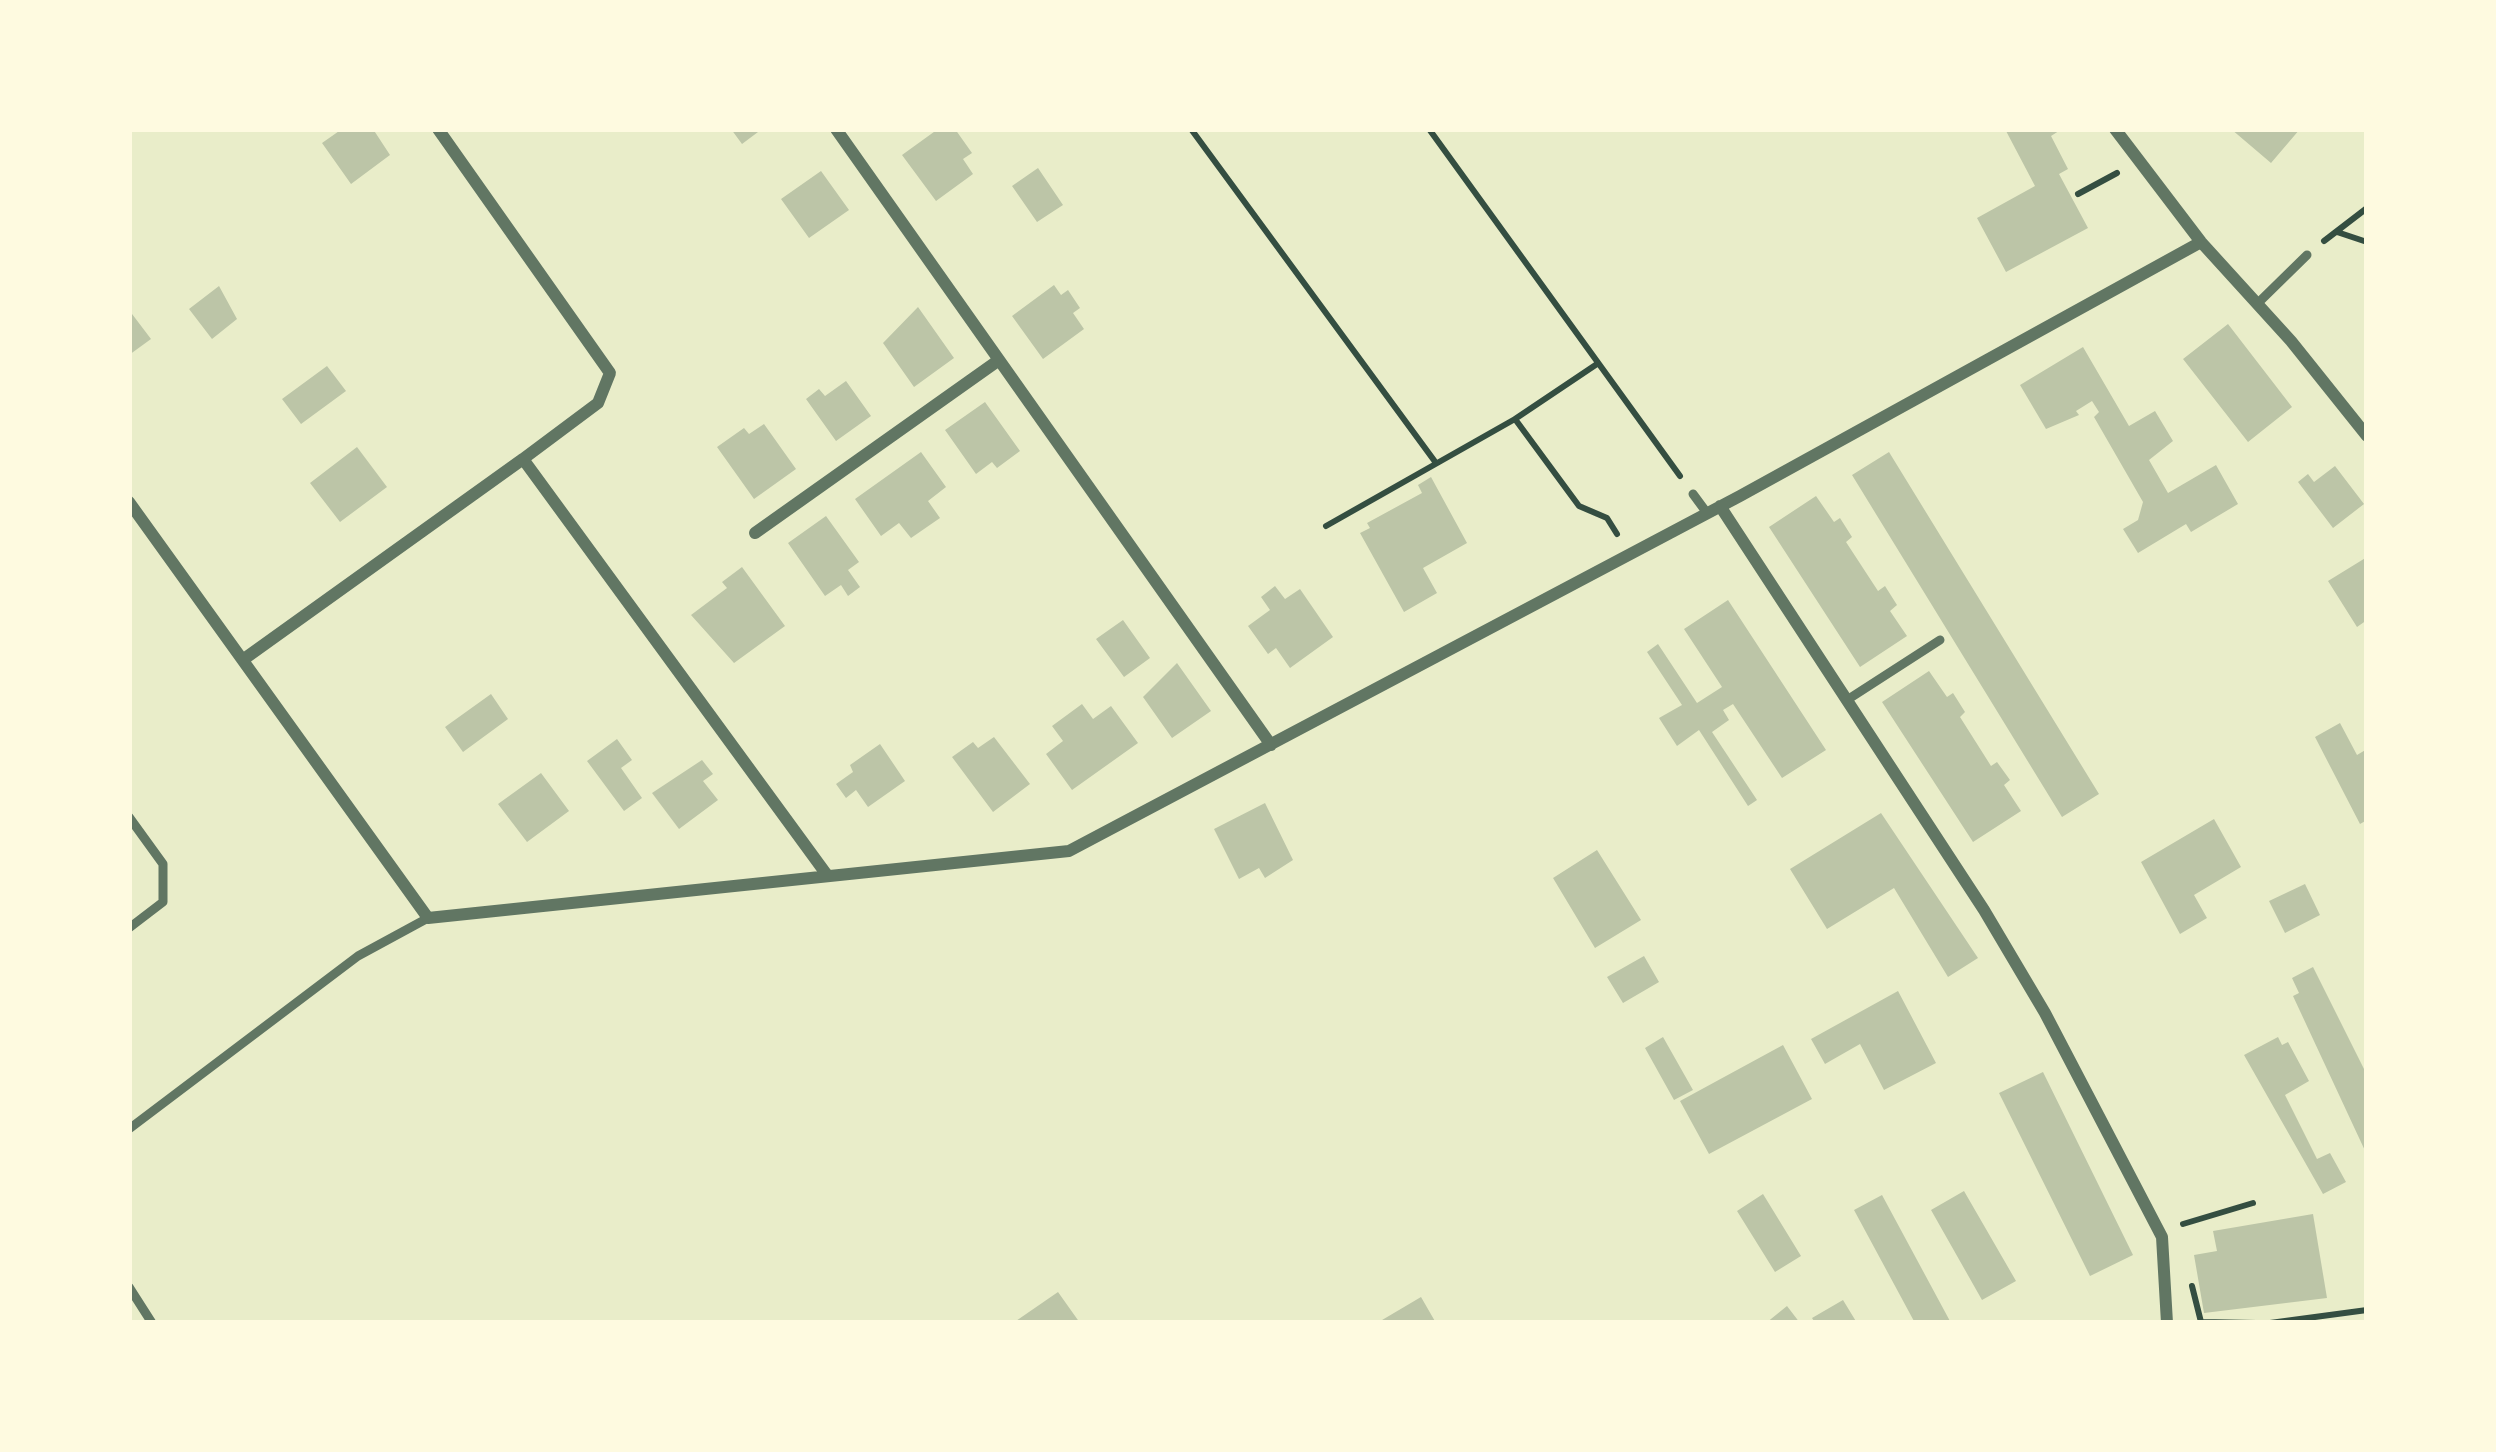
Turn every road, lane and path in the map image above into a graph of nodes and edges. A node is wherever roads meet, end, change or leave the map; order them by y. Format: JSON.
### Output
{"nodes":[{"id":1,"x":438,"y":129,"type":"edge"},
{"id":2,"x":836,"y":129,"type":"edge"},
{"id":3,"x":1191,"y":129,"type":"edge"},
{"id":4,"x":1429,"y":129,"type":"edge"},
{"id":5,"x":2115,"y":129,"type":"edge"},
{"id":6,"x":2138,"y":160,"type":"junction"},
{"id":7,"x":2078,"y":194,"type":"dead end"},
{"id":8,"x":2367,"y":208,"type":"edge"},
{"id":9,"x":2337,"y":232,"type":"junction"},
{"id":10,"x":2201,"y":242,"type":"junction"},
{"id":11,"x":2367,"y":242,"type":"edge"},
{"id":12,"x":2307,"y":255,"type":"joint"},
{"id":13,"x":2258,"y":304,"type":"junction"},
{"id":14,"x":999,"y":360,"type":"junction"},
{"id":15,"x":1598,"y":363,"type":"junction"},
{"id":16,"x":1515,"y":418,"type":"junction"},
{"id":17,"x":2367,"y":436,"type":"edge"},
{"id":18,"x":523,"y":458,"type":"junction"},
{"id":19,"x":1436,"y":463,"type":"junction"},
{"id":20,"x":1693,"y":494,"type":"joint"},
{"id":21,"x":129,"y":502,"type":"edge"},
{"id":22,"x":1713,"y":510,"type":"junction"},
{"id":23,"x":1326,"y":526,"type":"dead end"},
{"id":24,"x":755,"y":533,"type":"dead end"},
{"id":25,"x":1629,"y":554,"type":"junction"},
{"id":26,"x":1940,"y":640,"type":"dead end"},
{"id":27,"x":244,"y":659,"type":"junction"},
{"id":28,"x":1847,"y":700,"type":"junction"},
{"id":29,"x":1271,"y":745,"type":"junction"},
{"id":30,"x":129,"y":817,"type":"edge"},
{"id":31,"x":827,"y":875,"type":"junction"},
{"id":32,"x":428,"y":918,"type":"junction"},
{"id":33,"x":129,"y":928,"type":"edge"},
{"id":34,"x":129,"y":1129,"type":"edge"},
{"id":35,"x":2253,"y":1203,"type":"dead end"},
{"id":36,"x":2180,"y":1226,"type":"dead end"},
{"id":37,"x":129,"y":1287,"type":"edge"},
{"id":38,"x":2367,"y":1310,"type":"edge"},
{"id":39,"x":152,"y":1323,"type":"edge"},
{"id":40,"x":2167,"y":1323,"type":"edge"},
{"id":41,"x":2270,"y":1323,"type":"edge"}],
"edges":[{"from":1,"to":18,"type":"street"},
{"from":2,"to":14,"type":"street"},
{"from":3,"to":19,"type":"path"},
{"from":4,"to":15,"type":"path"},
{"from":5,"to":6,"type":"street"},
{"from":6,"to":7,"type":"path"},
{"from":6,"to":10,"type":"street"},
{"from":8,"to":9,"type":"path"},
{"from":9,"to":11,"type":"path"},
{"from":9,"to":12,"type":"path"},
{"from":10,"to":13,"type":"street"},
{"from":10,"to":22,"type":"street"},
{"from":12,"to":13,"type":"lane"},
{"from":13,"to":17,"type":"street"},
{"from":14,"to":24,"type":"street"},
{"from":14,"to":29,"type":"street"},
{"from":15,"to":16,"type":"path"},
{"from":15,"to":20,"type":"path"},
{"from":16,"to":19,"type":"path"},
{"from":16,"to":25,"type":"path"},
{"from":18,"to":27,"type":"street"},
{"from":18,"to":31,"type":"street"},
{"from":19,"to":23,"type":"path"},
{"from":20,"to":22,"type":"lane"},
{"from":21,"to":27,"type":"street"},
{"from":22,"to":25,"type":"street"},
{"from":22,"to":28,"type":"street"},
{"from":25,"to":29,"type":"street"},
{"from":26,"to":28,"type":"lane"},
{"from":27,"to":32,"type":"street"},
{"from":28,"to":40,"type":"street"},
{"from":29,"to":31,"type":"street"},
{"from":30,"to":33,"type":"lane"},
{"from":31,"to":32,"type":"street"},
{"from":32,"to":34,"type":"lane"},
{"from":35,"to":36,"type":"path"},
{"from":37,"to":39,"type":"lane"},
{"from":38,"to":41,"type":"path"}]}
